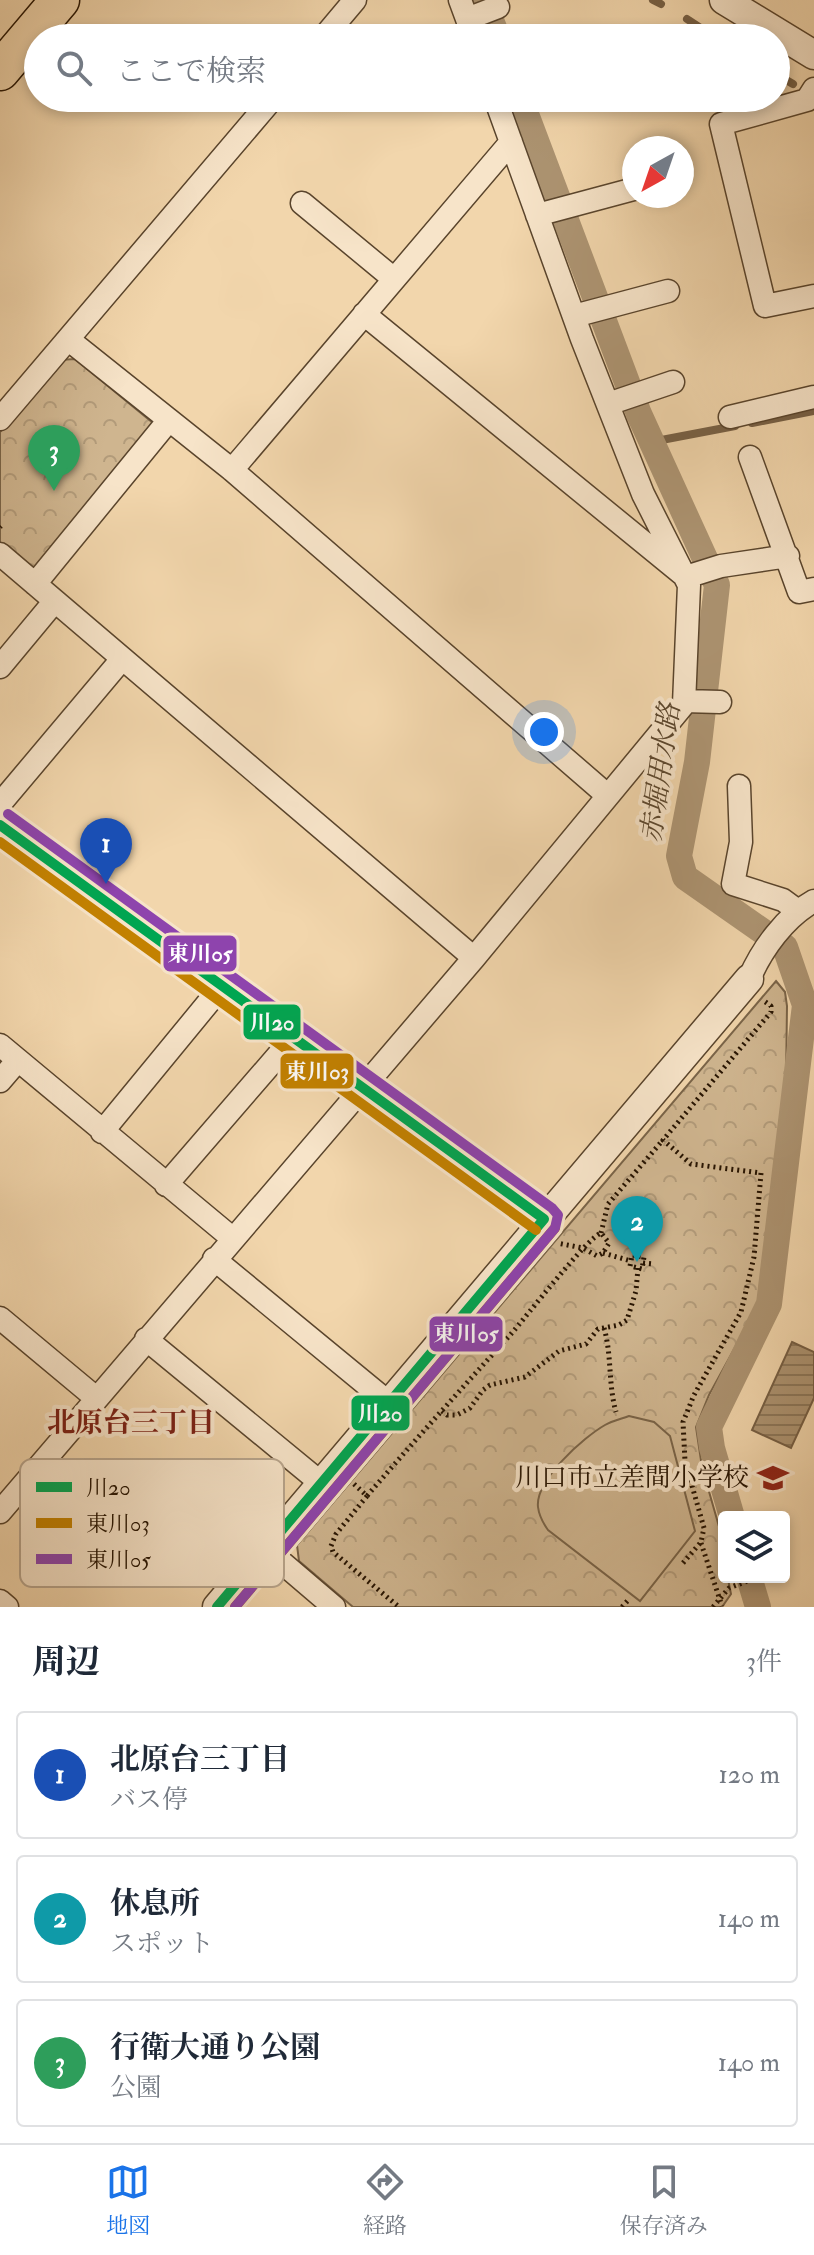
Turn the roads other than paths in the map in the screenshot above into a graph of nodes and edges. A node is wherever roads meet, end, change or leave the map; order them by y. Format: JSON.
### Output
{"nodes":[{"id":1,"x":60,"y":0,"type":"edge"},
{"id":2,"x":81,"y":0,"type":"edge"},
{"id":3,"x":355,"y":0,"type":"edge"},
{"id":4,"x":724,"y":0,"type":"edge"},
{"id":5,"x":762,"y":0,"type":"edge"},
{"id":6,"x":40,"y":24,"type":"edge"},
{"id":7,"x":60,"y":24,"type":"edge"},
{"id":8,"x":335,"y":24,"type":"edge"},
{"id":9,"x":763,"y":24,"type":"edge"},
{"id":10,"x":814,"y":33,"type":"edge"},
{"id":11,"x":790,"y":40,"type":"edge"},
{"id":12,"x":24,"y":43,"type":"edge"},
{"id":13,"x":814,"y":55,"type":"edge"},
{"id":14,"x":24,"y":63,"type":"edge"},
{"id":15,"x":0,"y":71,"type":"edge"},
{"id":16,"x":0,"y":84,"type":"edge"},
{"id":17,"x":814,"y":89,"type":"edge"},
{"id":18,"x":790,"y":105,"type":"edge"},
{"id":19,"x":261,"y":112,"type":"edge"},
{"id":20,"x":500,"y":112,"type":"edge"},
{"id":21,"x":764,"y":112,"type":"edge"},
{"id":22,"x":511,"y":142,"type":"junction"},
{"id":23,"x":622,"y":192,"type":"edge"},
{"id":24,"x":302,"y":203,"type":"dead end"},
{"id":25,"x":553,"y":211,"type":"junction"},
{"id":26,"x":394,"y":279,"type":"junction"},
{"id":27,"x":668,"y":291,"type":"dead end"},
{"id":28,"x":814,"y":296,"type":"edge"},
{"id":29,"x":591,"y":311,"type":"junction"},
{"id":30,"x":364,"y":314,"type":"junction"},
{"id":31,"x":69,"y":340,"type":"junction"},
{"id":32,"x":673,"y":382,"type":"dead end"},
{"id":33,"x":814,"y":397,"type":"edge"},
{"id":34,"x":624,"y":399,"type":"junction"},
{"id":35,"x":730,"y":417,"type":"dead end"},
{"id":36,"x":0,"y":419,"type":"edge"},
{"id":37,"x":169,"y":420,"type":"junction"},
{"id":38,"x":750,"y":457,"type":"dead end"},
{"id":39,"x":232,"y":470,"type":"junction"},
{"id":40,"x":0,"y":554,"type":"edge"},
{"id":41,"x":788,"y":556,"type":"junction"},
{"id":42,"x":703,"y":572,"type":"junction"},
{"id":43,"x":35,"y":584,"type":"junction"},
{"id":44,"x":814,"y":589,"type":"edge"},
{"id":45,"x":54,"y":602,"type":"junction"},
{"id":46,"x":122,"y":659,"type":"junction"},
{"id":47,"x":0,"y":667,"type":"edge"},
{"id":48,"x":739,"y":786,"type":"dead end"},
{"id":49,"x":607,"y":795,"type":"junction"},
{"id":50,"x":0,"y":804,"type":"edge"},
{"id":51,"x":0,"y":825,"type":"edge"},
{"id":52,"x":799,"y":913,"type":"edge"},
{"id":53,"x":474,"y":958,"type":"junction"},
{"id":54,"x":755,"y":976,"type":"joint"},
{"id":55,"x":222,"y":986,"type":"junction"},
{"id":56,"x":294,"y":1037,"type":"junction"},
{"id":57,"x":0,"y":1045,"type":"edge"},
{"id":58,"x":18,"y":1060,"type":"junction"},
{"id":59,"x":0,"y":1081,"type":"edge"},
{"id":60,"x":364,"y":1087,"type":"junction"},
{"id":61,"x":102,"y":1132,"type":"junction"},
{"id":62,"x":166,"y":1185,"type":"junction"},
{"id":63,"x":547,"y":1230,"type":"junction"},
{"id":64,"x":232,"y":1238,"type":"junction"},
{"id":65,"x":214,"y":1259,"type":"junction"},
{"id":66,"x":0,"y":1318,"type":"edge"},
{"id":67,"x":146,"y":1339,"type":"junction"},
{"id":68,"x":96,"y":1398,"type":"junction"},
{"id":69,"x":389,"y":1403,"type":"junction"},
{"id":70,"x":45,"y":1459,"type":"edge"},
{"id":71,"x":334,"y":1481,"type":"junction"},
{"id":72,"x":20,"y":1488,"type":"edge"},
{"id":73,"x":0,"y":1512,"type":"edge"},
{"id":74,"x":284,"y":1531,"type":"edge"},
{"id":75,"x":284,"y":1564,"type":"edge"},
{"id":76,"x":234,"y":1587,"type":"edge"},
{"id":77,"x":0,"y":1601,"type":"edge"},
{"id":78,"x":7,"y":1607,"type":"edge"},
{"id":79,"x":217,"y":1607,"type":"edge"},
{"id":80,"x":334,"y":1607,"type":"edge"}],
"edges":[{"from":1,"to":6,"type":"highway"},
{"from":2,"to":7,"type":"street"},
{"from":3,"to":8,"type":"street"},
{"from":4,"to":9,"type":"street"},
{"from":5,"to":10,"type":"street"},
{"from":11,"to":13,"type":"street"},
{"from":12,"to":15,"type":"highway"},
{"from":14,"to":16,"type":"street"},
{"from":17,"to":18,"type":"street"},
{"from":19,"to":31,"type":"street"},
{"from":20,"to":22,"type":"street"},
{"from":21,"to":28,"type":"street"},
{"from":22,"to":25,"type":"street"},
{"from":22,"to":26,"type":"street"},
{"from":23,"to":25,"type":"street"},
{"from":24,"to":26,"type":"street"},
{"from":25,"to":29,"type":"street"},
{"from":26,"to":30,"type":"street"},
{"from":27,"to":29,"type":"street"},
{"from":29,"to":34,"type":"street"},
{"from":30,"to":39,"type":"street"},
{"from":30,"to":42,"type":"street"},
{"from":31,"to":36,"type":"street"},
{"from":31,"to":37,"type":"street"},
{"from":32,"to":34,"type":"street"},
{"from":33,"to":35,"type":"street"},
{"from":34,"to":42,"type":"street"},
{"from":37,"to":39,"type":"street"},
{"from":37,"to":43,"type":"street"},
{"from":38,"to":41,"type":"street"},
{"from":39,"to":49,"type":"street"},
{"from":40,"to":43,"type":"street"},
{"from":41,"to":42,"type":"street"},
{"from":41,"to":44,"type":"street"},
{"from":42,"to":49,"type":"street"},
{"from":43,"to":45,"type":"street"},
{"from":45,"to":46,"type":"street"},
{"from":45,"to":47,"type":"street"},
{"from":46,"to":50,"type":"street"},
{"from":46,"to":53,"type":"street"},
{"from":48,"to":52,"type":"street"},
{"from":49,"to":53,"type":"street"},
{"from":51,"to":55,"type":"street"},
{"from":52,"to":54,"type":"street"},
{"from":53,"to":60,"type":"street"},
{"from":54,"to":63,"type":"street"},
{"from":55,"to":56,"type":"street"},
{"from":55,"to":61,"type":"street"},
{"from":56,"to":60,"type":"street"},
{"from":56,"to":62,"type":"street"},
{"from":57,"to":58,"type":"street"},
{"from":58,"to":59,"type":"street"},
{"from":58,"to":61,"type":"street"},
{"from":60,"to":63,"type":"street"},
{"from":60,"to":64,"type":"street"},
{"from":61,"to":62,"type":"street"},
{"from":62,"to":64,"type":"street"},
{"from":63,"to":69,"type":"street"},
{"from":64,"to":65,"type":"street"},
{"from":65,"to":67,"type":"street"},
{"from":65,"to":69,"type":"street"},
{"from":66,"to":68,"type":"street"},
{"from":67,"to":68,"type":"street"},
{"from":67,"to":71,"type":"street"},
{"from":68,"to":70,"type":"street"},
{"from":69,"to":71,"type":"street"},
{"from":71,"to":74,"type":"street"},
{"from":72,"to":73,"type":"street"},
{"from":75,"to":80,"type":"street"},
{"from":76,"to":79,"type":"street"},
{"from":77,"to":78,"type":"street"}]}
